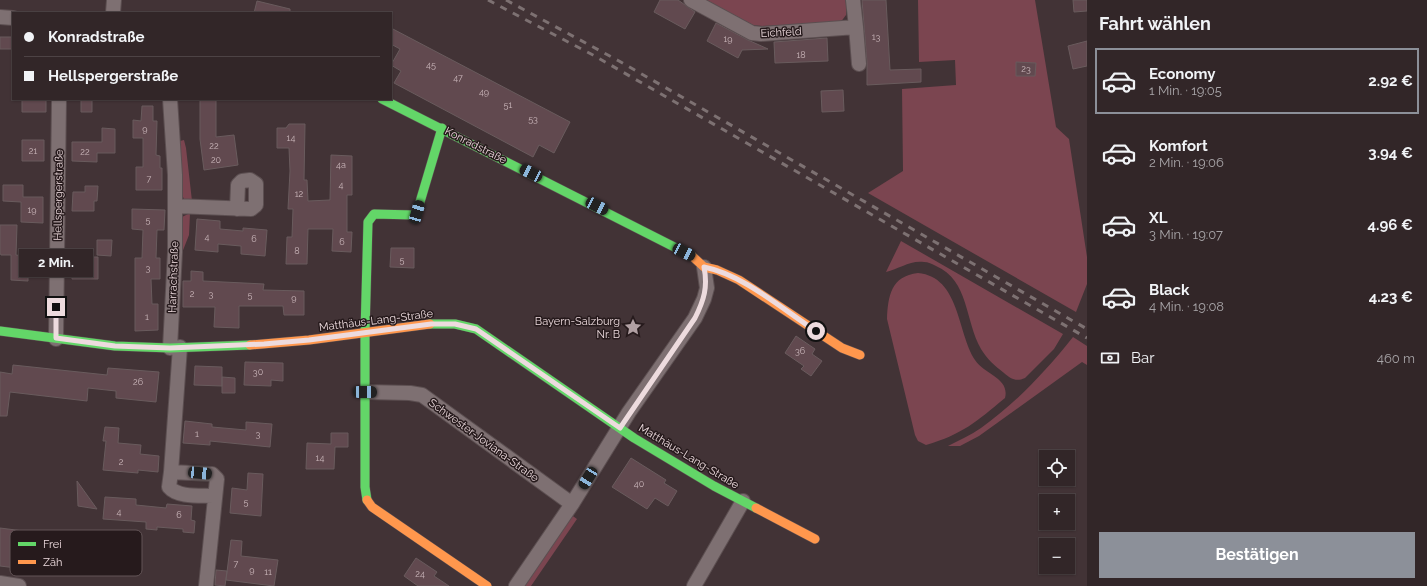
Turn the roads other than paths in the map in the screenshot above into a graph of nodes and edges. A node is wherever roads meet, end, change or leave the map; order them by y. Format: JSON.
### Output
{"nodes":[{"id":1,"x":114,"y":0,"type":"edge"},
{"id":2,"x":691,"y":0,"type":"edge"},
{"id":3,"x":853,"y":0,"type":"edge"},
{"id":4,"x":113,"y":12,"type":"edge"},
{"id":5,"x":0,"y":17,"type":"edge"},
{"id":6,"x":12,"y":18,"type":"edge"},
{"id":7,"x":856,"y":27,"type":"junction"},
{"id":8,"x":859,"y":64,"type":"dead end"},
{"id":9,"x":59,"y":100,"type":"edge"},
{"id":10,"x":170,"y":100,"type":"edge"},
{"id":11,"x":384,"y":100,"type":"edge"},
{"id":12,"x":442,"y":128,"type":"junction"},
{"id":13,"x":175,"y":206,"type":"junction"},
{"id":14,"x":237,"y":209,"type":"dead end"},
{"id":15,"x":704,"y":267,"type":"junction"},
{"id":16,"x":0,"y":331,"type":"edge"},
{"id":17,"x":365,"y":332,"type":"junction"},
{"id":18,"x":56,"y":338,"type":"junction"},
{"id":19,"x":175,"y":347,"type":"junction"},
{"id":20,"x":860,"y":355,"type":"dead end"},
{"id":21,"x":365,"y":392,"type":"junction"},
{"id":22,"x":620,"y":428,"type":"junction"},
{"id":23,"x":171,"y":472,"type":"junction"},
{"id":24,"x":215,"y":496,"type":"junction"},
{"id":25,"x":743,"y":501,"type":"junction"},
{"id":26,"x":572,"y":504,"type":"junction"},
{"id":27,"x":815,"y":538,"type":"dead end"},
{"id":28,"x":0,"y":583,"type":"edge"},
{"id":29,"x":19,"y":586,"type":"edge"},
{"id":30,"x":206,"y":586,"type":"edge"},
{"id":31,"x":487,"y":586,"type":"edge"},
{"id":32,"x":516,"y":586,"type":"edge"},
{"id":33,"x":694,"y":586,"type":"edge"}],
"edges":[{"from":1,"to":4,"type":"street"},
{"from":2,"to":7,"type":"street","name":"Eichfeld"},
{"from":3,"to":7,"type":"street"},
{"from":5,"to":6,"type":"street"},
{"from":7,"to":8,"type":"street"},
{"from":9,"to":18,"type":"street","name":"Hellspergerstraße"},
{"from":10,"to":13,"type":"street","name":"Harrachstraße"},
{"from":11,"to":12,"type":"street","name":"Konradstraße"},
{"from":12,"to":15,"type":"street","name":"Konradstraße"},
{"from":12,"to":17,"type":"street"},
{"from":13,"to":14,"type":"street"},
{"from":13,"to":19,"type":"street","name":"Harrachstraße"},
{"from":15,"to":20,"type":"street","name":"Konradstraße"},
{"from":15,"to":22,"type":"street"},
{"from":16,"to":18,"type":"street","name":"Matthäus-Lang-Straße"},
{"from":17,"to":19,"type":"street","name":"Matthäus-Lang-Straße"},
{"from":17,"to":21,"type":"street"},
{"from":17,"to":22,"type":"street","name":"Matthäus-Lang-Straße"},
{"from":18,"to":19,"type":"street","name":"Matthäus-Lang-Straße"},
{"from":19,"to":23,"type":"street","name":"Harrachstraße"},
{"from":21,"to":26,"type":"street","name":"Schwester-Joviana-Straße"},
{"from":21,"to":31,"type":"street"},
{"from":22,"to":25,"type":"street","name":"Matthäus-Lang-Straße"},
{"from":22,"to":26,"type":"street"},
{"from":23,"to":24,"type":"street","name":"Harrachstraße"},
{"from":23,"to":24,"type":"street"},
{"from":24,"to":30,"type":"street"},
{"from":25,"to":27,"type":"street","name":"Matthäus-Lang-Straße"},
{"from":25,"to":33,"type":"street"},
{"from":26,"to":32,"type":"street"},
{"from":28,"to":29,"type":"street"}]}
